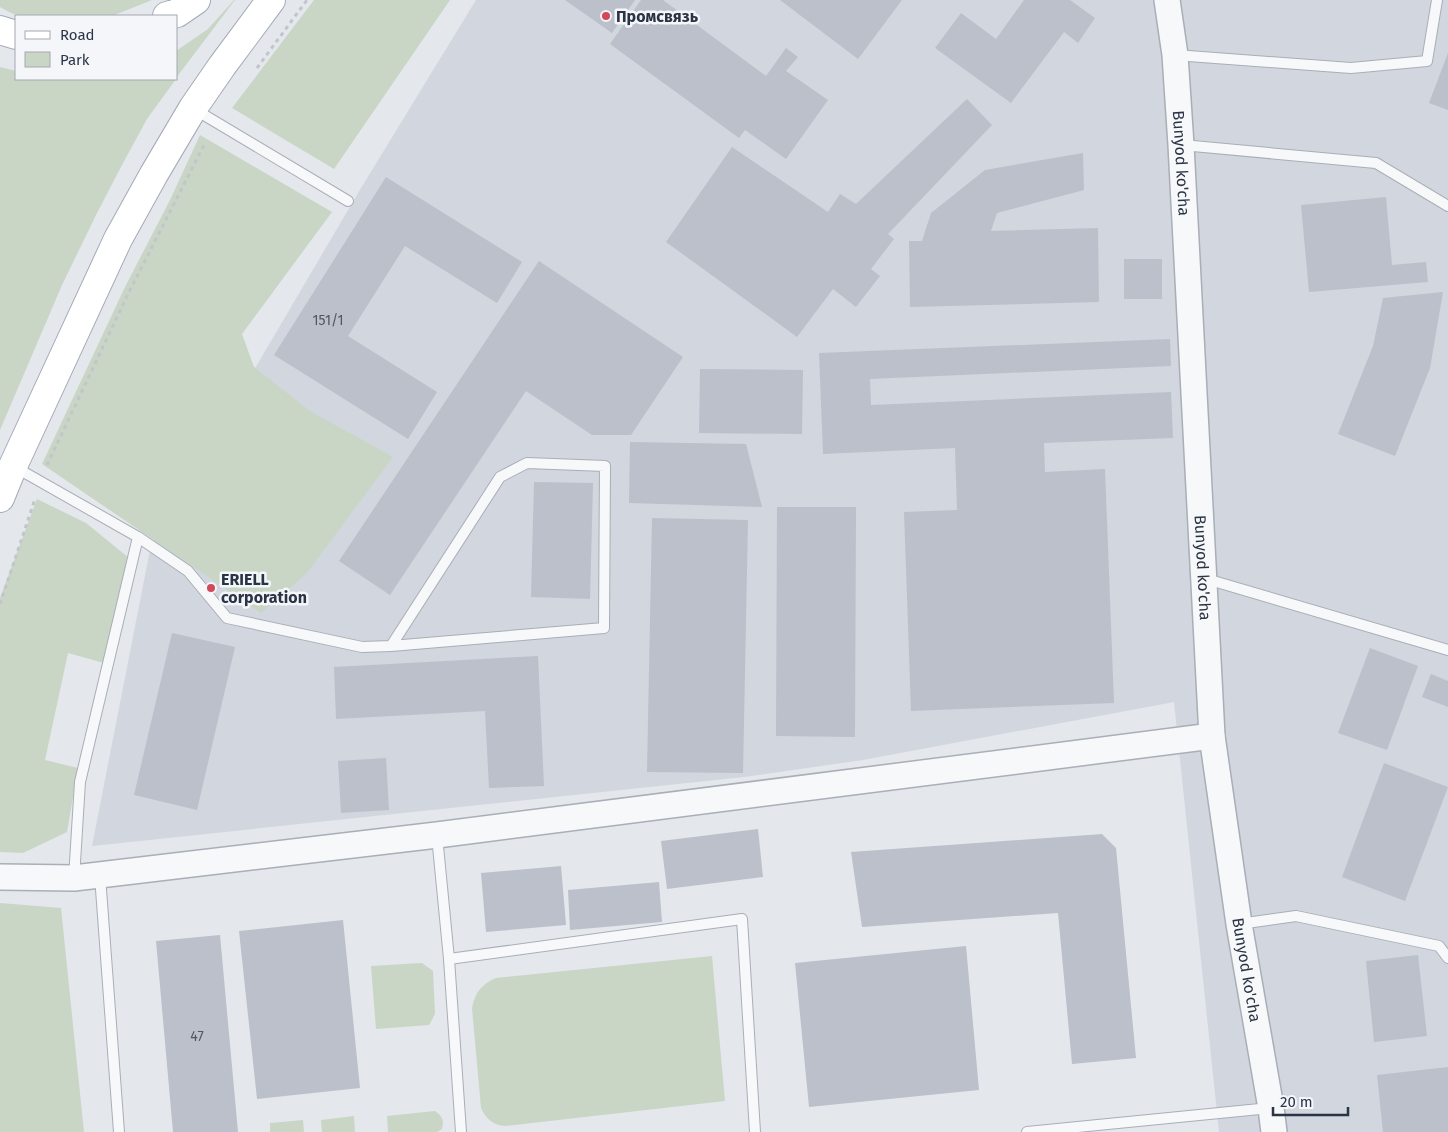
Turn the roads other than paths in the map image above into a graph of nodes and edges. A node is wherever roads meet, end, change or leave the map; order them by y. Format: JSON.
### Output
{"nodes":[{"id":1,"x":196,"y":0,"type":"edge"},
{"id":2,"x":271,"y":0,"type":"edge"},
{"id":3,"x":1167,"y":0,"type":"edge"},
{"id":4,"x":1437,"y":0,"type":"edge"},
{"id":5,"x":171,"y":15,"type":"edge"},
{"id":6,"x":0,"y":30,"type":"edge"},
{"id":7,"x":15,"y":35,"type":"edge"},
{"id":8,"x":1175,"y":55,"type":"junction"},
{"id":9,"x":193,"y":108,"type":"junction"},
{"id":10,"x":1181,"y":145,"type":"junction"},
{"id":11,"x":348,"y":201,"type":"dead end"},
{"id":12,"x":1448,"y":206,"type":"edge"},
{"id":13,"x":13,"y":466,"type":"junction"},
{"id":14,"x":0,"y":498,"type":"edge"},
{"id":15,"x":138,"y":537,"type":"junction"},
{"id":16,"x":1202,"y":578,"type":"junction"},
{"id":17,"x":391,"y":646,"type":"junction"},
{"id":18,"x":1448,"y":650,"type":"edge"},
{"id":19,"x":1212,"y":736,"type":"junction"},
{"id":20,"x":437,"y":835,"type":"junction"},
{"id":21,"x":100,"y":875,"type":"junction"},
{"id":22,"x":0,"y":877,"type":"edge"},
{"id":23,"x":74,"y":878,"type":"junction"},
{"id":24,"x":1239,"y":924,"type":"junction"},
{"id":25,"x":1448,"y":958,"type":"edge"},
{"id":26,"x":449,"y":959,"type":"junction"},
{"id":27,"x":1271,"y":1108,"type":"junction"},
{"id":28,"x":119,"y":1132,"type":"edge"},
{"id":29,"x":461,"y":1132,"type":"edge"},
{"id":30,"x":755,"y":1132,"type":"edge"},
{"id":31,"x":1027,"y":1132,"type":"edge"},
{"id":32,"x":1274,"y":1132,"type":"edge"}],
"edges":[{"from":1,"to":5,"type":"main road"},
{"from":2,"to":9,"type":"main road"},
{"from":3,"to":8,"type":"street","name":"Bunyod ko'cha"},
{"from":4,"to":8,"type":"lane"},
{"from":6,"to":7,"type":"main road"},
{"from":8,"to":10,"type":"street","name":"Bunyod ko'cha"},
{"from":9,"to":11,"type":"lane"},
{"from":9,"to":13,"type":"main road"},
{"from":10,"to":12,"type":"lane"},
{"from":10,"to":16,"type":"street","name":"Bunyod ko'cha"},
{"from":13,"to":14,"type":"main road"},
{"from":13,"to":15,"type":"lane"},
{"from":15,"to":17,"type":"lane"},
{"from":15,"to":23,"type":"lane"},
{"from":16,"to":18,"type":"lane"},
{"from":16,"to":19,"type":"street","name":"Bunyod ko'cha"},
{"from":17,"to":17,"type":"lane"},
{"from":19,"to":20,"type":"street"},
{"from":19,"to":24,"type":"street","name":"Bunyod ko'cha"},
{"from":20,"to":21,"type":"street"},
{"from":20,"to":26,"type":"lane"},
{"from":21,"to":23,"type":"street"},
{"from":21,"to":28,"type":"lane"},
{"from":22,"to":23,"type":"street"},
{"from":24,"to":25,"type":"lane"},
{"from":24,"to":27,"type":"street","name":"Bunyod ko'cha"},
{"from":26,"to":29,"type":"lane"},
{"from":26,"to":30,"type":"lane"},
{"from":27,"to":31,"type":"lane"},
{"from":27,"to":32,"type":"street","name":"Bunyod ko'cha"}]}
